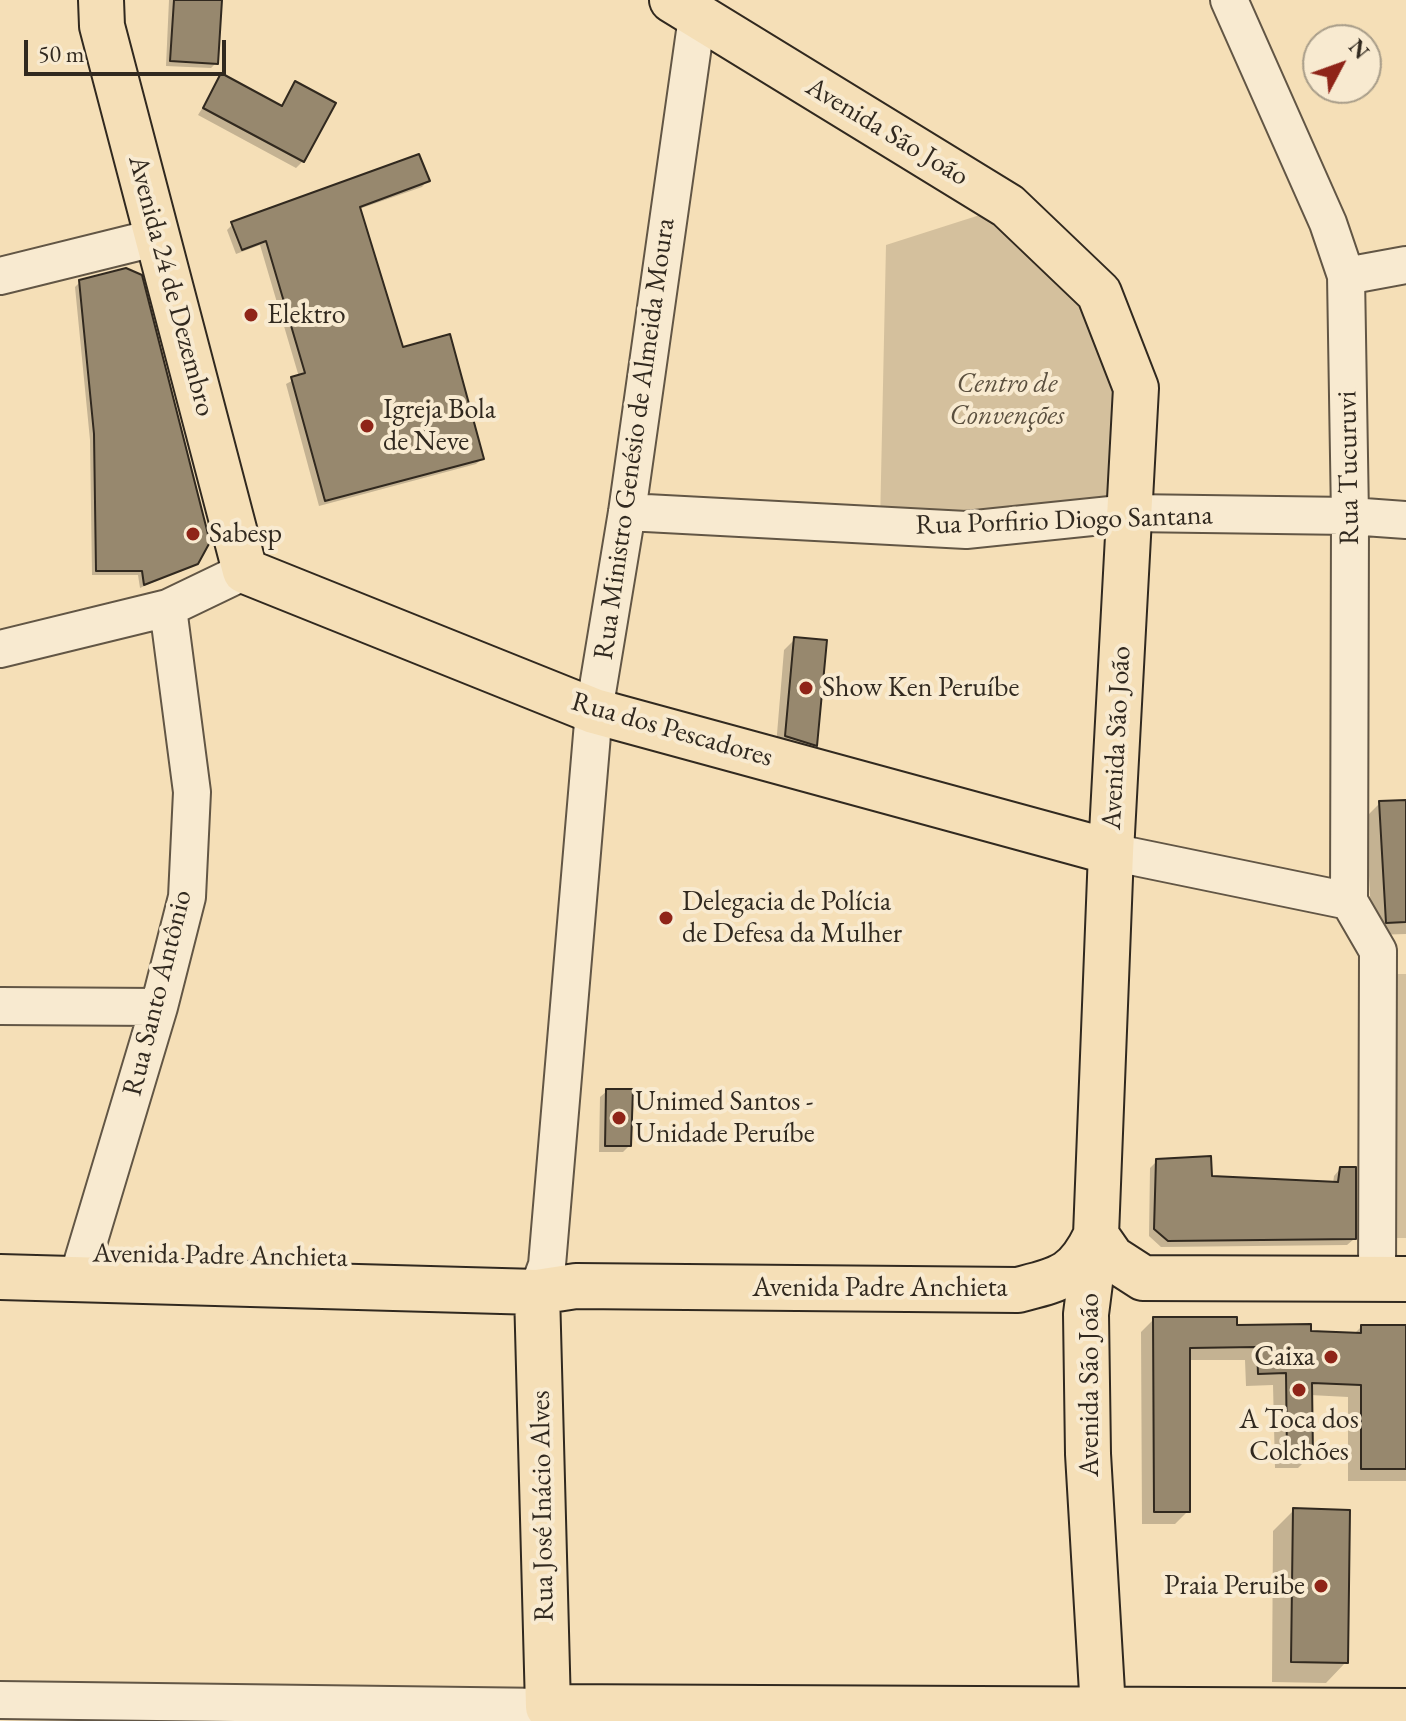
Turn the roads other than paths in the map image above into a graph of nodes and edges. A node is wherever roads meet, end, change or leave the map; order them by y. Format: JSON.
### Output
{"nodes":[{"id":1,"x":101,"y":0,"type":"edge"},
{"id":2,"x":1229,"y":0,"type":"edge"},
{"id":3,"x":684,"y":8,"type":"edge"},
{"id":4,"x":158,"y":237,"type":"junction"},
{"id":5,"x":1406,"y":265,"type":"edge"},
{"id":6,"x":0,"y":276,"type":"edge"},
{"id":7,"x":1346,"y":276,"type":"junction"},
{"id":8,"x":627,"y":512,"type":"junction"},
{"id":9,"x":1130,"y":513,"type":"junction"},
{"id":10,"x":1350,"y":516,"type":"junction"},
{"id":11,"x":1406,"y":520,"type":"edge"},
{"id":12,"x":245,"y":571,"type":"junction"},
{"id":13,"x":168,"y":608,"type":"junction"},
{"id":14,"x":0,"y":649,"type":"edge"},
{"id":15,"x":594,"y":711,"type":"junction"},
{"id":16,"x":1111,"y":852,"type":"junction"},
{"id":17,"x":1349,"y":901,"type":"junction"},
{"id":18,"x":1392,"y":951,"type":"edge"},
{"id":19,"x":0,"y":1006,"type":"edge"},
{"id":20,"x":159,"y":1007,"type":"junction"},
{"id":21,"x":1096,"y":1235,"type":"junction"},
{"id":22,"x":0,"y":1252,"type":"edge"},
{"id":23,"x":82,"y":1265,"type":"junction"},
{"id":24,"x":0,"y":1277,"type":"edge"},
{"id":25,"x":1143,"y":1278,"type":"junction"},
{"id":26,"x":1392,"y":1279,"type":"edge"},
{"id":27,"x":554,"y":1281,"type":"junction"},
{"id":28,"x":1086,"y":1332,"type":"junction"},
{"id":29,"x":0,"y":1700,"type":"edge"},
{"id":30,"x":1103,"y":1709,"type":"junction"},
{"id":31,"x":1406,"y":1711,"type":"edge"},
{"id":32,"x":548,"y":1714,"type":"edge"}],
"edges":[{"from":1,"to":4,"type":"main road","name":"Avenida 24 de Dezembro"},
{"from":2,"to":7,"type":"street","name":"Rua Tucuruvi"},
{"from":3,"to":8,"type":"street","name":"Rua Ministro Genésio de Almeida Moura"},
{"from":3,"to":9,"type":"main road","name":"Avenida São João"},
{"from":4,"to":6,"type":"street"},
{"from":4,"to":12,"type":"main road","name":"Avenida 24 de Dezembro"},
{"from":5,"to":7,"type":"street"},
{"from":7,"to":10,"type":"street","name":"Rua Tucuruvi"},
{"from":8,"to":9,"type":"street","name":"Rua Porfirio Diogo Santana"},
{"from":8,"to":15,"type":"street","name":"Rua Ministro Genésio de Almeida Moura"},
{"from":9,"to":10,"type":"street","name":"Rua Porfirio Diogo Santana"},
{"from":9,"to":16,"type":"main road","name":"Avenida São João"},
{"from":10,"to":11,"type":"street","name":"Rua Porfirio Diogo Santana"},
{"from":10,"to":17,"type":"street","name":"Rua Tucuruvi"},
{"from":12,"to":13,"type":"street"},
{"from":12,"to":15,"type":"main road","name":"Rua dos Pescadores"},
{"from":13,"to":14,"type":"street"},
{"from":13,"to":20,"type":"street","name":"Rua Santo Antônio"},
{"from":15,"to":16,"type":"main road","name":"Rua dos Pescadores"},
{"from":15,"to":27,"type":"street","name":"Rua Ministro Genésio de Almeida Moura"},
{"from":16,"to":17,"type":"street"},
{"from":16,"to":21,"type":"main road","name":"Avenida São João"},
{"from":17,"to":18,"type":"street"},
{"from":18,"to":26,"type":"street"},
{"from":19,"to":20,"type":"street"},
{"from":20,"to":23,"type":"street","name":"Rua Santo Antônio"},
{"from":21,"to":25,"type":"main road"},
{"from":21,"to":27,"type":"main road","name":"Avenida Padre Anchieta"},
{"from":21,"to":28,"type":"main road","name":"Avenida São João"},
{"from":22,"to":23,"type":"main road","name":"Avenida Padre Anchieta"},
{"from":23,"to":24,"type":"main road","name":"Avenida Padre Anchieta"},
{"from":23,"to":27,"type":"main road","name":"Avenida Padre Anchieta"},
{"from":25,"to":26,"type":"main road"},
{"from":25,"to":28,"type":"main road"},
{"from":27,"to":32,"type":"main road","name":"Rua José Inácio Alves"},
{"from":28,"to":30,"type":"main road","name":"Avenida São João"},
{"from":29,"to":32,"type":"street"},
{"from":30,"to":31,"type":"main road"},
{"from":30,"to":32,"type":"main road"}]}
